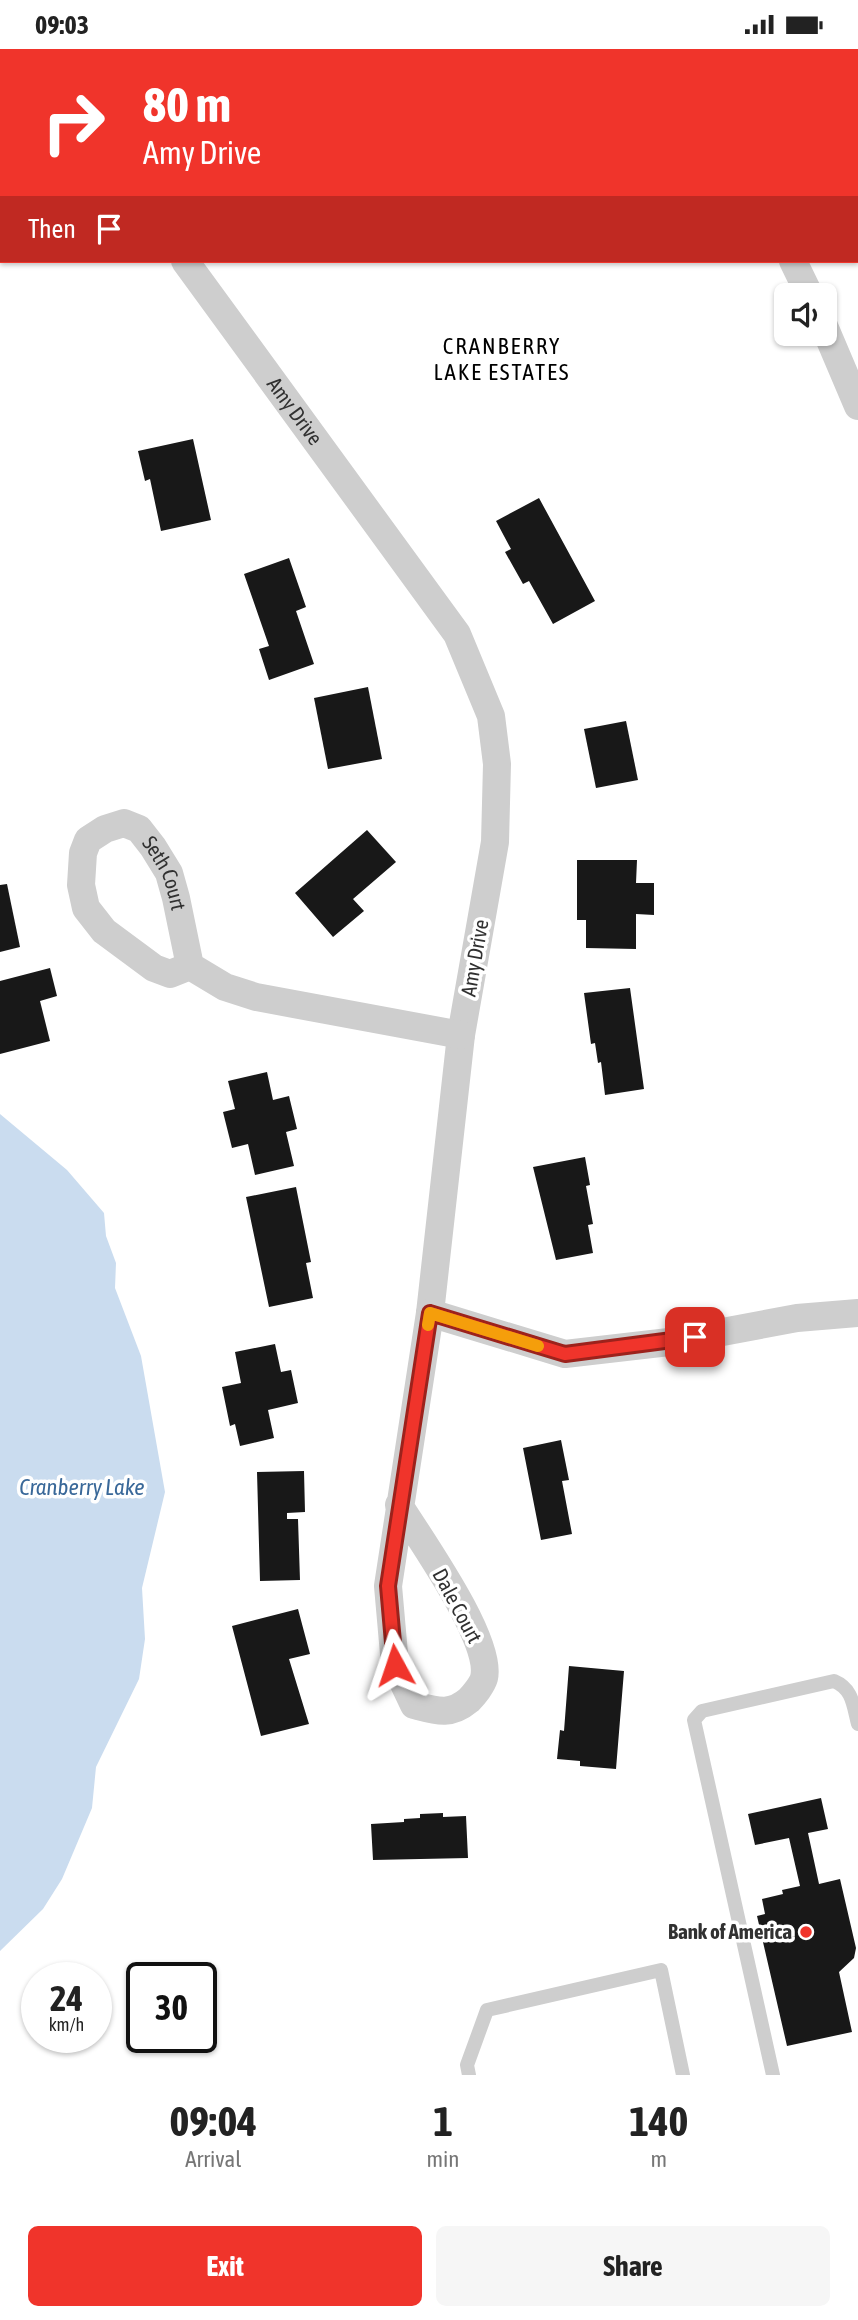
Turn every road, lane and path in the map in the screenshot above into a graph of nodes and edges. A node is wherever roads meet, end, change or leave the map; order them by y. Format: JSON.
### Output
{"nodes":[{"id":1,"x":186,"y":263,"type":"edge"},
{"id":2,"x":794,"y":263,"type":"edge"},
{"id":3,"x":804,"y":283,"type":"edge"},
{"id":4,"x":832,"y":346,"type":"edge"},
{"id":5,"x":858,"y":406,"type":"edge"},
{"id":6,"x":190,"y":966,"type":"junction"},
{"id":7,"x":461,"y":1035,"type":"junction"},
{"id":8,"x":430,"y":1313,"type":"junction"},
{"id":9,"x":858,"y":1313,"type":"edge"},
{"id":10,"x":399,"y":1505,"type":"junction"},
{"id":11,"x":858,"y":1724,"type":"edge"},
{"id":12,"x":470,"y":2075,"type":"edge"},
{"id":13,"x":683,"y":2075,"type":"edge"},
{"id":14,"x":773,"y":2075,"type":"edge"}],
"edges":[{"from":1,"to":7,"type":"street","name":"Amy Drive"},
{"from":2,"to":3,"type":"street"},
{"from":4,"to":5,"type":"street"},
{"from":6,"to":6,"type":"street","name":"Seth Court"},
{"from":6,"to":7,"type":"street"},
{"from":7,"to":8,"type":"street","name":"Amy Drive"},
{"from":8,"to":9,"type":"street"},
{"from":8,"to":10,"type":"street","name":"Dale Court"},
{"from":10,"to":10,"type":"street","name":"Dale Court"},
{"from":11,"to":14,"type":"lane"},
{"from":12,"to":13,"type":"lane"}]}
